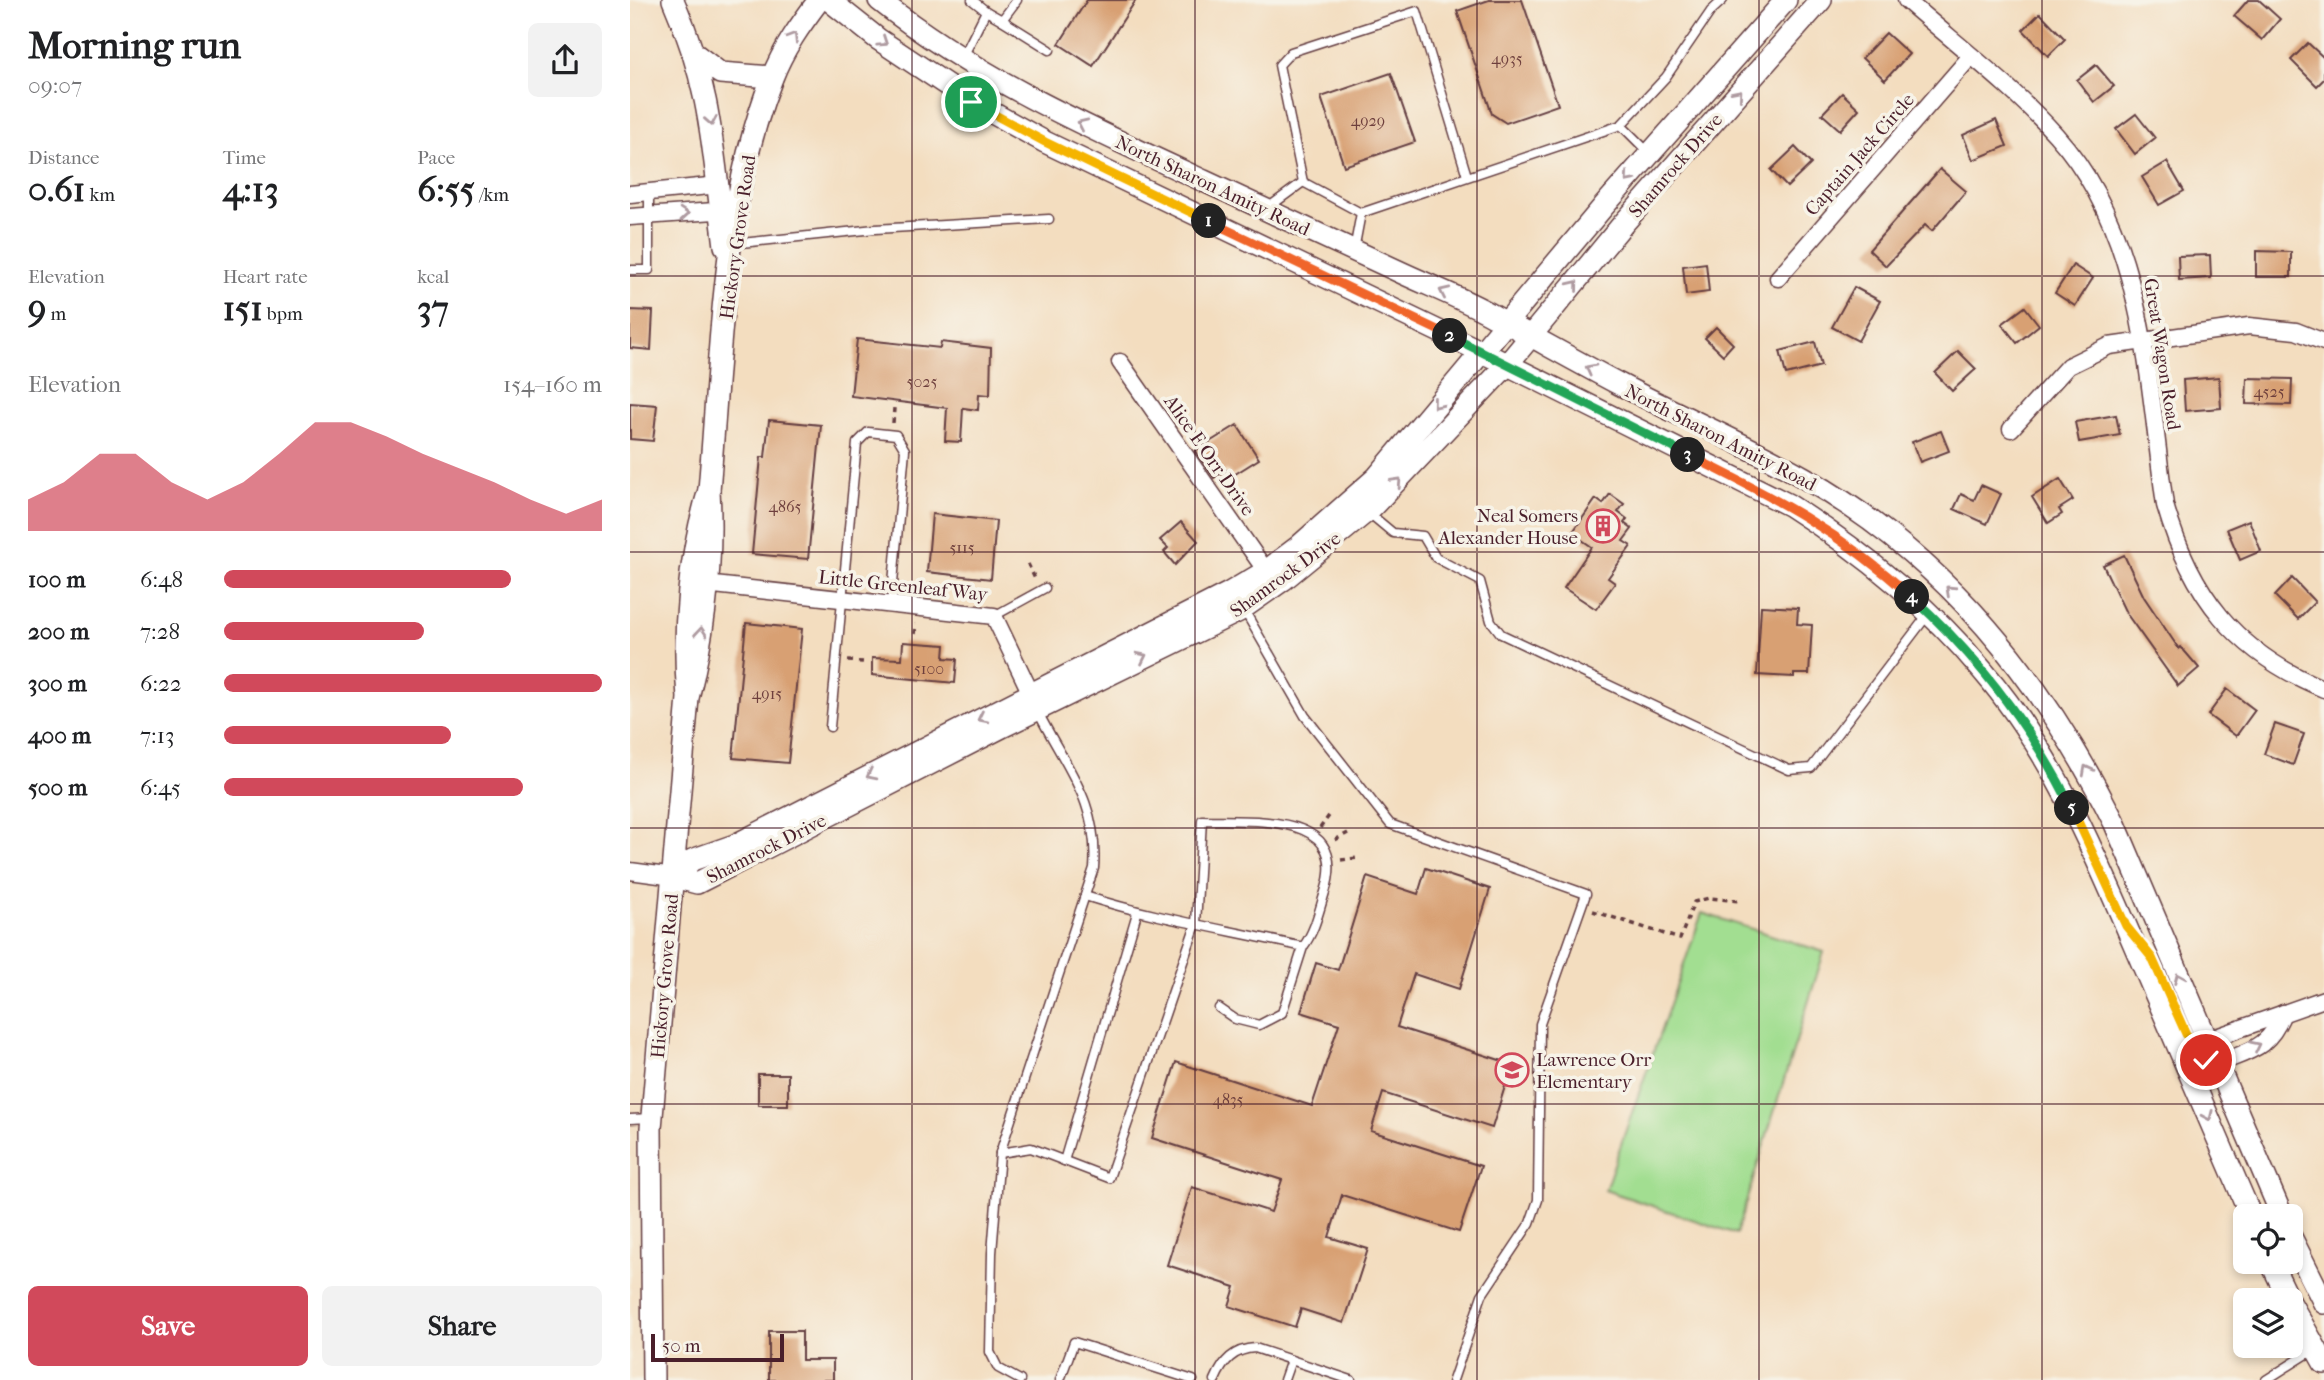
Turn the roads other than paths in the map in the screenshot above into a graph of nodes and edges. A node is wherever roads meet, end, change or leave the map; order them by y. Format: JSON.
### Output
{"nodes":[{"id":1,"x":673,"y":0,"type":"edge"},
{"id":2,"x":819,"y":0,"type":"edge"},
{"id":3,"x":829,"y":0,"type":"edge"},
{"id":4,"x":879,"y":0,"type":"edge"},
{"id":5,"x":972,"y":0,"type":"edge"},
{"id":6,"x":1017,"y":0,"type":"edge"},
{"id":7,"x":1723,"y":0,"type":"edge"},
{"id":8,"x":1786,"y":0,"type":"edge"},
{"id":9,"x":1821,"y":0,"type":"edge"},
{"id":10,"x":1906,"y":0,"type":"edge"},
{"id":11,"x":986,"y":11,"type":"junction"},
{"id":12,"x":1002,"y":20,"type":"junction"},
{"id":13,"x":1049,"y":50,"type":"dead end"},
{"id":14,"x":695,"y":54,"type":"junction"},
{"id":15,"x":1971,"y":56,"type":"junction"},
{"id":16,"x":963,"y":57,"type":"junction"},
{"id":17,"x":772,"y":77,"type":"junction"},
{"id":18,"x":1621,"y":125,"type":"junction"},
{"id":19,"x":1650,"y":155,"type":"junction"},
{"id":20,"x":1467,"y":176,"type":"junction"},
{"id":21,"x":1303,"y":182,"type":"junction"},
{"id":22,"x":719,"y":185,"type":"junction"},
{"id":23,"x":649,"y":192,"type":"junction"},
{"id":24,"x":630,"y":194,"type":"edge"},
{"id":25,"x":1266,"y":210,"type":"junction"},
{"id":26,"x":729,"y":211,"type":"junction"},
{"id":27,"x":1361,"y":213,"type":"junction"},
{"id":28,"x":651,"y":216,"type":"junction"},
{"id":29,"x":630,"y":217,"type":"edge"},
{"id":30,"x":1049,"y":219,"type":"dead end"},
{"id":31,"x":732,"y":244,"type":"junction"},
{"id":32,"x":1354,"y":251,"type":"junction"},
{"id":33,"x":630,"y":270,"type":"edge"},
{"id":34,"x":729,"y":276,"type":"junction"},
{"id":35,"x":1778,"y":278,"type":"dead end"},
{"id":36,"x":1505,"y":323,"type":"junction"},
{"id":37,"x":1531,"y":338,"type":"junction"},
{"id":38,"x":2142,"y":340,"type":"junction"},
{"id":39,"x":2324,"y":342,"type":"edge"},
{"id":40,"x":1480,"y":351,"type":"junction"},
{"id":41,"x":1120,"y":362,"type":"dead end"},
{"id":42,"x":1506,"y":366,"type":"junction"},
{"id":43,"x":2011,"y":429,"type":"dead end"},
{"id":44,"x":709,"y":490,"type":"junction"},
{"id":45,"x":1362,"y":505,"type":"junction"},
{"id":46,"x":1266,"y":571,"type":"junction"},
{"id":47,"x":705,"y":584,"type":"junction"},
{"id":48,"x":1045,"y":588,"type":"dead end"},
{"id":49,"x":842,"y":600,"type":"junction"},
{"id":50,"x":891,"y":605,"type":"junction"},
{"id":51,"x":1243,"y":607,"type":"junction"},
{"id":52,"x":1929,"y":613,"type":"junction"},
{"id":53,"x":993,"y":616,"type":"junction"},
{"id":54,"x":2324,"y":689,"type":"edge"},
{"id":55,"x":688,"y":698,"type":"junction"},
{"id":56,"x":1035,"y":701,"type":"junction"},
{"id":57,"x":830,"y":727,"type":"dead end"},
{"id":58,"x":630,"y":871,"type":"edge"},
{"id":59,"x":674,"y":877,"type":"junction"},
{"id":60,"x":1085,"y":896,"type":"junction"},
{"id":61,"x":1137,"y":913,"type":"junction"},
{"id":62,"x":1196,"y":924,"type":"junction"},
{"id":63,"x":2126,"y":926,"type":"junction"},
{"id":64,"x":1303,"y":947,"type":"junction"},
{"id":65,"x":2324,"y":999,"type":"edge"},
{"id":66,"x":1219,"y":1008,"type":"dead end"},
{"id":67,"x":2283,"y":1013,"type":"junction"},
{"id":68,"x":2206,"y":1041,"type":"junction"},
{"id":69,"x":2215,"y":1065,"type":"junction"},
{"id":70,"x":641,"y":1118,"type":"edge"},
{"id":71,"x":1000,"y":1153,"type":"junction"},
{"id":72,"x":1064,"y":1161,"type":"junction"},
{"id":73,"x":2246,"y":1204,"type":"edge"},
{"id":74,"x":2277,"y":1204,"type":"edge"},
{"id":75,"x":2303,"y":1261,"type":"edge"},
{"id":76,"x":2324,"y":1303,"type":"edge"},
{"id":77,"x":2303,"y":1326,"type":"edge"},
{"id":78,"x":2319,"y":1356,"type":"edge"},
{"id":79,"x":1291,"y":1360,"type":"junction"},
{"id":80,"x":653,"y":1380,"type":"edge"},
{"id":81,"x":1020,"y":1380,"type":"edge"},
{"id":82,"x":1060,"y":1380,"type":"edge"},
{"id":83,"x":1193,"y":1380,"type":"edge"},
{"id":84,"x":1215,"y":1380,"type":"edge"},
{"id":85,"x":1284,"y":1380,"type":"edge"},
{"id":86,"x":1351,"y":1380,"type":"edge"},
{"id":87,"x":1453,"y":1380,"type":"edge"},
{"id":88,"x":2266,"y":1380,"type":"edge"}],
"edges":[{"from":1,"to":14,"type":"main road"},
{"from":17,"to":2,"type":"main road","name":"Hickory Grove Road","one_way":true},
{"from":3,"to":40,"type":"main road","name":"North Sharon Amity Road","one_way":true},
{"from":4,"to":16,"type":"main road","name":"North Sharon Amity Road"},
{"from":5,"to":11,"type":"lane"},
{"from":6,"to":12,"type":"lane"},
{"from":7,"to":18,"type":"lane"},
{"from":8,"to":19,"type":"main road","name":"Shamrock Drive"},
{"from":37,"to":9,"type":"main road","name":"Shamrock Drive","one_way":true},
{"from":10,"to":15,"type":"street","name":"Great Wagon Road"},
{"from":11,"to":12,"type":"lane"},
{"from":11,"to":16,"type":"lane"},
{"from":12,"to":13,"type":"lane"},
{"from":14,"to":17,"type":"main road"},
{"from":14,"to":22,"type":"main road","one_way":true},
{"from":15,"to":35,"type":"street","name":"Captain Jack Circle"},
{"from":15,"to":38,"type":"street","name":"Great Wagon Road"},
{"from":25,"to":16,"type":"main road","name":"North Sharon Amity Road","one_way":true},
{"from":17,"to":26,"type":"main road","name":"Hickory Grove Road"},
{"from":18,"to":19,"type":"lane"},
{"from":18,"to":20,"type":"lane"},
{"from":19,"to":36,"type":"main road","name":"Shamrock Drive","one_way":true},
{"from":20,"to":21,"type":"lane"},
{"from":20,"to":27,"type":"lane"},
{"from":21,"to":25,"type":"lane"},
{"from":21,"to":27,"type":"lane"},
{"from":22,"to":23,"type":"street"},
{"from":22,"to":26,"type":"main road"},
{"from":23,"to":24,"type":"street"},
{"from":23,"to":28,"type":"lane"},
{"from":25,"to":32,"type":"main road","name":"North Sharon Amity Road"},
{"from":28,"to":26,"type":"street","one_way":true},
{"from":26,"to":31,"type":"main road","name":"Hickory Grove Road"},
{"from":26,"to":34,"type":"main road"},
{"from":27,"to":32,"type":"lane"},
{"from":28,"to":29,"type":"street"},
{"from":28,"to":33,"type":"lane"},
{"from":30,"to":31,"type":"lane"},
{"from":31,"to":34,"type":"main road","name":"Hickory Grove Road"},
{"from":36,"to":32,"type":"main road","name":"North Sharon Amity Road","one_way":true},
{"from":34,"to":44,"type":"main road","name":"Hickory Grove Road"},
{"from":36,"to":37,"type":"main road","name":"North Sharon Amity Road"},
{"from":36,"to":40,"type":"main road","name":"Shamrock Drive"},
{"from":37,"to":42,"type":"main road","name":"Shamrock Drive"},
{"from":68,"to":37,"type":"main road","name":"North Sharon Amity Road","one_way":true},
{"from":38,"to":39,"type":"street"},
{"from":38,"to":43,"type":"street"},
{"from":38,"to":54,"type":"street","name":"Great Wagon Road"},
{"from":40,"to":42,"type":"main road","name":"North Sharon Amity Road"},
{"from":40,"to":45,"type":"main road","name":"Shamrock Drive","one_way":true},
{"from":41,"to":46,"type":"street","name":"Alice E Orr Drive"},
{"from":45,"to":42,"type":"main road","name":"Shamrock Drive","one_way":true},
{"from":42,"to":52,"type":"main road","name":"North Sharon Amity Road"},
{"from":44,"to":47,"type":"main road","name":"Hickory Grove Road"},
{"from":44,"to":55,"type":"main road","name":"Hickory Grove Road"},
{"from":45,"to":46,"type":"main road","name":"Shamrock Drive"},
{"from":45,"to":51,"type":"main road","name":"Shamrock Drive"},
{"from":45,"to":52,"type":"lane"},
{"from":46,"to":56,"type":"main road","name":"Shamrock Drive"},
{"from":47,"to":49,"type":"street","name":"Little Greenleaf Way"},
{"from":55,"to":47,"type":"main road","name":"Hickory Grove Road","one_way":true},
{"from":48,"to":53,"type":"lane"},
{"from":49,"to":50,"type":"street","name":"Little Greenleaf Way"},
{"from":49,"to":50,"type":"lane"},
{"from":49,"to":57,"type":"lane"},
{"from":50,"to":53,"type":"street","name":"Little Greenleaf Way"},
{"from":56,"to":51,"type":"main road","name":"Shamrock Drive","one_way":true},
{"from":51,"to":87,"type":"lane"},
{"from":52,"to":63,"type":"main road","name":"North Sharon Amity Road"},
{"from":53,"to":56,"type":"street","name":"Little Greenleaf Way"},
{"from":55,"to":59,"type":"main road","name":"Hickory Grove Road"},
{"from":56,"to":59,"type":"main road","name":"Shamrock Drive"},
{"from":56,"to":60,"type":"lane"},
{"from":58,"to":59,"type":"street"},
{"from":59,"to":70,"type":"main road","name":"Hickory Grove Road"},
{"from":60,"to":61,"type":"lane"},
{"from":60,"to":71,"type":"lane"},
{"from":61,"to":62,"type":"lane"},
{"from":61,"to":72,"type":"lane"},
{"from":62,"to":64,"type":"lane"},
{"from":62,"to":64,"type":"lane"},
{"from":62,"to":72,"type":"lane"},
{"from":63,"to":69,"type":"main road"},
{"from":63,"to":73,"type":"main road","name":"North Sharon Amity Road","one_way":true},
{"from":64,"to":66,"type":"lane"},
{"from":65,"to":67,"type":"street"},
{"from":67,"to":68,"type":"street"},
{"from":69,"to":67,"type":"street","one_way":true},
{"from":68,"to":69,"type":"main road","name":"North Sharon Amity Road"},
{"from":69,"to":74,"type":"main road","name":"North Sharon Amity Road"},
{"from":70,"to":80,"type":"main road","name":"Hickory Grove Road"},
{"from":71,"to":72,"type":"lane"},
{"from":71,"to":81,"type":"lane"},
{"from":75,"to":76,"type":"main road"},
{"from":77,"to":78,"type":"main road"},
{"from":78,"to":88,"type":"lane"},
{"from":79,"to":84,"type":"lane"},
{"from":79,"to":85,"type":"lane"},
{"from":79,"to":86,"type":"lane"},
{"from":82,"to":83,"type":"lane"}]}
